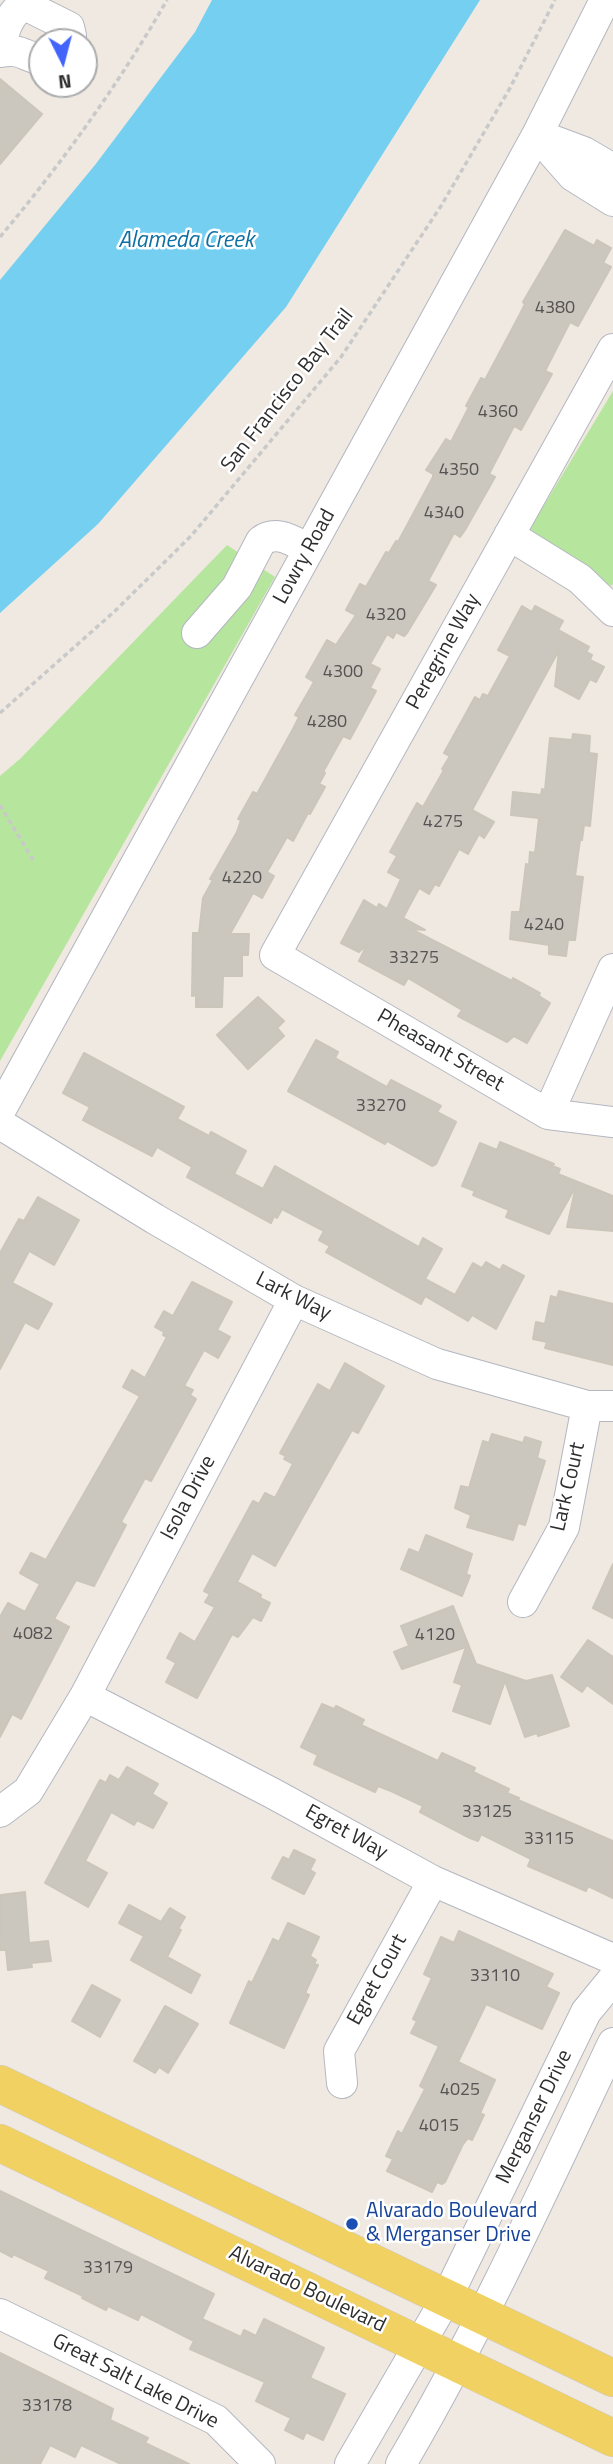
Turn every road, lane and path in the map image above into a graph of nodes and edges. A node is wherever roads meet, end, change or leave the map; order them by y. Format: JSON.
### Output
{"nodes":[{"id":1,"x":167,"y":0,"type":"edge"},
{"id":2,"x":555,"y":0,"type":"edge"},
{"id":3,"x":605,"y":0,"type":"edge"},
{"id":4,"x":69,"y":28,"type":"edge"},
{"id":5,"x":2,"y":51,"type":"edge"},
{"id":6,"x":28,"y":56,"type":"edge"},
{"id":7,"x":537,"y":135,"type":"junction"},
{"id":8,"x":613,"y":169,"type":"edge"},
{"id":9,"x":613,"y":201,"type":"edge"},
{"id":10,"x":0,"y":237,"type":"edge"},
{"id":11,"x":613,"y":349,"type":"edge"},
{"id":12,"x":509,"y":535,"type":"junction"},
{"id":13,"x":309,"y":549,"type":"junction"},
{"id":14,"x":613,"y":611,"type":"edge"},
{"id":15,"x":197,"y":633,"type":"dead end"},
{"id":16,"x":0,"y":713,"type":"edge"},
{"id":17,"x":0,"y":804,"type":"edge"},
{"id":18,"x":33,"y":860,"type":"dead end"},
{"id":19,"x":275,"y":955,"type":"joint"},
{"id":20,"x":613,"y":969,"type":"edge"},
{"id":21,"x":0,"y":1111,"type":"edge"},
{"id":22,"x":548,"y":1114,"type":"junction"},
{"id":23,"x":613,"y":1122,"type":"edge"},
{"id":24,"x":0,"y":1124,"type":"edge"},
{"id":25,"x":294,"y":1300,"type":"junction"},
{"id":26,"x":600,"y":1406,"type":"edge"},
{"id":27,"x":523,"y":1602,"type":"dead end"},
{"id":28,"x":85,"y":1696,"type":"junction"},
{"id":29,"x":0,"y":1812,"type":"edge"},
{"id":30,"x":433,"y":1881,"type":"junction"},
{"id":31,"x":613,"y":1959,"type":"edge"},
{"id":32,"x":613,"y":1979,"type":"edge"},
{"id":33,"x":613,"y":2043,"type":"edge"},
{"id":34,"x":342,"y":2082,"type":"dead end"},
{"id":35,"x":0,"y":2084,"type":"edge"},
{"id":36,"x":0,"y":2143,"type":"edge"},
{"id":37,"x":447,"y":2297,"type":"junction"},
{"id":38,"x":0,"y":2314,"type":"edge"},
{"id":39,"x":484,"y":2316,"type":"junction"},
{"id":40,"x":419,"y":2344,"type":"junction"},
{"id":41,"x":457,"y":2364,"type":"junction"},
{"id":42,"x":613,"y":2378,"type":"edge"},
{"id":43,"x":613,"y":2438,"type":"edge"},
{"id":44,"x":260,"y":2464,"type":"edge"},
{"id":45,"x":350,"y":2464,"type":"edge"},
{"id":46,"x":401,"y":2464,"type":"edge"}],
"edges":[{"from":1,"to":10,"type":"path"},
{"from":2,"to":16,"type":"path","name":"San Francisco Bay Trail"},
{"from":3,"to":7,"type":"street","name":"Lowry Road"},
{"from":4,"to":5,"type":"street"},
{"from":5,"to":6,"type":"street"},
{"from":7,"to":8,"type":"street"},
{"from":7,"to":9,"type":"street"},
{"from":7,"to":13,"type":"street","name":"Lowry Road"},
{"from":11,"to":12,"type":"street","name":"Peregrine Way"},
{"from":12,"to":14,"type":"street"},
{"from":12,"to":19,"type":"street","name":"Peregrine Way"},
{"from":13,"to":15,"type":"street"},
{"from":13,"to":21,"type":"street","name":"Lowry Road"},
{"from":17,"to":18,"type":"path"},
{"from":19,"to":22,"type":"street","name":"Pheasant Street"},
{"from":20,"to":22,"type":"street"},
{"from":22,"to":23,"type":"street","name":"Pheasant Street"},
{"from":24,"to":25,"type":"street","name":"Lark Way"},
{"from":25,"to":26,"type":"street","name":"Lark Way"},
{"from":25,"to":28,"type":"street","name":"Isola Drive"},
{"from":26,"to":27,"type":"street","name":"Lark Court"},
{"from":28,"to":29,"type":"street","name":"Isola Drive"},
{"from":28,"to":30,"type":"street","name":"Egret Way"},
{"from":30,"to":31,"type":"street","name":"Egret Way"},
{"from":30,"to":34,"type":"street","name":"Egret Court"},
{"from":32,"to":37,"type":"street","name":"Merganser Drive"},
{"from":33,"to":39,"type":"street","name":"Merganser Drive"},
{"from":35,"to":37,"type":"main road"},
{"from":36,"to":40,"type":"main road","name":"Alvarado Boulevard"},
{"from":37,"to":39,"type":"main road"},
{"from":37,"to":40,"type":"street"},
{"from":38,"to":44,"type":"street","name":"Great Salt Lake Drive"},
{"from":39,"to":41,"type":"street","name":"Merganser Drive"},
{"from":39,"to":42,"type":"main road"},
{"from":40,"to":41,"type":"main road","name":"Alvarado Boulevard"},
{"from":40,"to":45,"type":"street"},
{"from":41,"to":43,"type":"main road","name":"Alvarado Boulevard"},
{"from":41,"to":46,"type":"street"}]}
